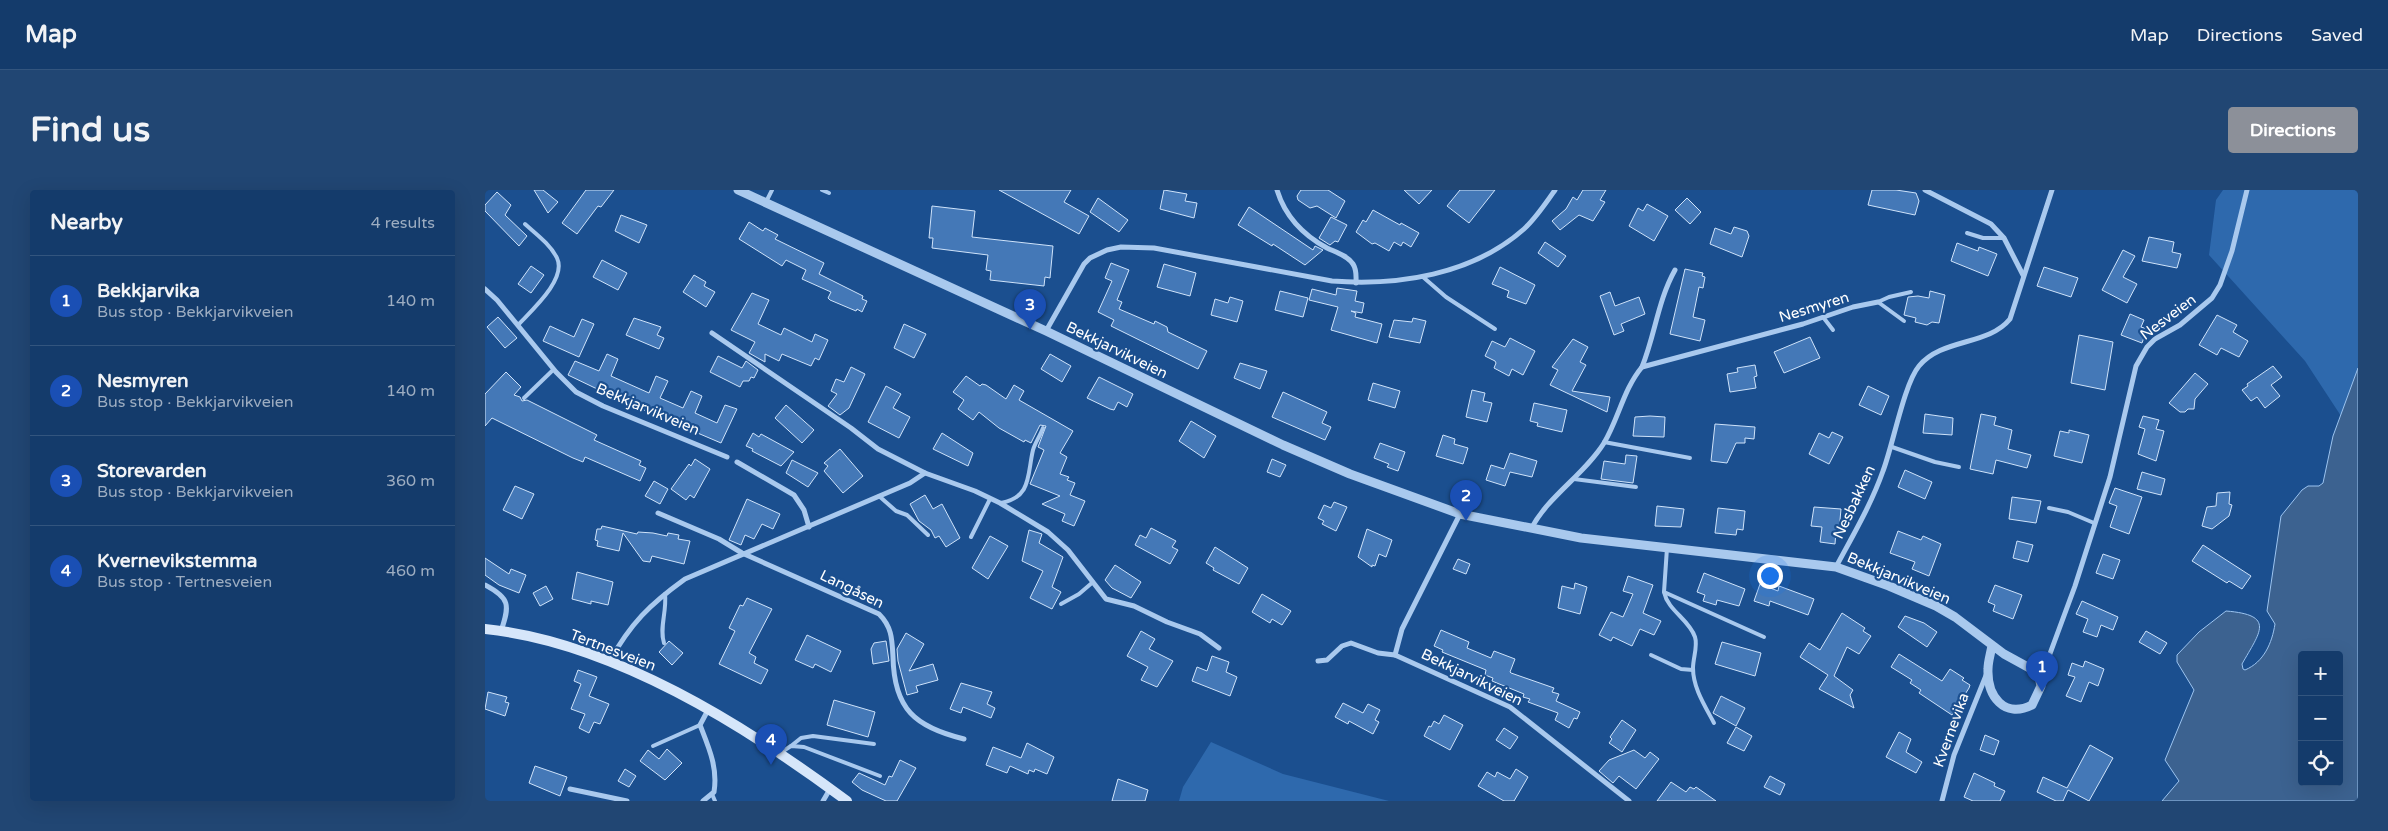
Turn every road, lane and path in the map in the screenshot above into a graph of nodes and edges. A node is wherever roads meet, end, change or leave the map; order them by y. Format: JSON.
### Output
{"nodes":[{"id":1,"x":738,"y":190,"type":"edge"},
{"id":2,"x":772,"y":190,"type":"edge"},
{"id":3,"x":822,"y":190,"type":"edge"},
{"id":4,"x":1277,"y":190,"type":"edge"},
{"id":5,"x":1555,"y":190,"type":"edge"},
{"id":6,"x":1925,"y":190,"type":"edge"},
{"id":7,"x":2052,"y":190,"type":"edge"},
{"id":8,"x":2247,"y":190,"type":"edge"},
{"id":9,"x":829,"y":193,"type":"dead end"},
{"id":10,"x":766,"y":202,"type":"junction"},
{"id":11,"x":525,"y":224,"type":"dead end"},
{"id":12,"x":1967,"y":233,"type":"dead end"},
{"id":13,"x":2005,"y":238,"type":"junction"},
{"id":14,"x":1675,"y":270,"type":"dead end"},
{"id":15,"x":2023,"y":275,"type":"junction"},
{"id":16,"x":1423,"y":277,"type":"junction"},
{"id":17,"x":1356,"y":283,"type":"junction"},
{"id":18,"x":485,"y":289,"type":"edge"},
{"id":19,"x":1911,"y":292,"type":"dead end"},
{"id":20,"x":1878,"y":302,"type":"junction"},
{"id":21,"x":1823,"y":317,"type":"junction"},
{"id":22,"x":1904,"y":321,"type":"dead end"},
{"id":23,"x":518,"y":325,"type":"junction"},
{"id":24,"x":1495,"y":329,"type":"dead end"},
{"id":25,"x":1833,"y":330,"type":"dead end"},
{"id":26,"x":1046,"y":331,"type":"junction"},
{"id":27,"x":712,"y":333,"type":"dead end"},
{"id":28,"x":1642,"y":367,"type":"junction"},
{"id":29,"x":553,"y":370,"type":"junction"},
{"id":30,"x":524,"y":398,"type":"dead end"},
{"id":31,"x":1043,"y":428,"type":"dead end"},
{"id":32,"x":1604,"y":442,"type":"junction"},
{"id":33,"x":1891,"y":447,"type":"junction"},
{"id":34,"x":727,"y":457,"type":"dead end"},
{"id":35,"x":1690,"y":458,"type":"dead end"},
{"id":36,"x":737,"y":462,"type":"dead end"},
{"id":37,"x":1959,"y":468,"type":"dead end"},
{"id":38,"x":925,"y":473,"type":"junction"},
{"id":39,"x":1574,"y":479,"type":"junction"},
{"id":40,"x":1636,"y":487,"type":"dead end"},
{"id":41,"x":879,"y":496,"type":"junction"},
{"id":42,"x":990,"y":499,"type":"junction"},
{"id":43,"x":1000,"y":503,"type":"junction"},
{"id":44,"x":2049,"y":508,"type":"dead end"},
{"id":45,"x":658,"y":512,"type":"dead end"},
{"id":46,"x":1460,"y":514,"type":"junction"},
{"id":47,"x":2094,"y":524,"type":"junction"},
{"id":48,"x":809,"y":527,"type":"junction"},
{"id":49,"x":1531,"y":529,"type":"junction"},
{"id":50,"x":928,"y":535,"type":"dead end"},
{"id":51,"x":971,"y":537,"type":"dead end"},
{"id":52,"x":1667,"y":548,"type":"junction"},
{"id":53,"x":742,"y":554,"type":"junction"},
{"id":54,"x":1835,"y":566,"type":"junction"},
{"id":55,"x":1093,"y":582,"type":"junction"},
{"id":56,"x":485,"y":585,"type":"edge"},
{"id":57,"x":1665,"y":592,"type":"junction"},
{"id":58,"x":665,"y":594,"type":"junction"},
{"id":59,"x":1061,"y":604,"type":"dead end"},
{"id":60,"x":485,"y":629,"type":"edge"},
{"id":61,"x":501,"y":631,"type":"junction"},
{"id":62,"x":1764,"y":637,"type":"dead end"},
{"id":63,"x":664,"y":643,"type":"dead end"},
{"id":64,"x":1992,"y":645,"type":"junction"},
{"id":65,"x":1219,"y":648,"type":"dead end"},
{"id":66,"x":1651,"y":655,"type":"dead end"},
{"id":67,"x":1395,"y":656,"type":"junction"},
{"id":68,"x":1318,"y":661,"type":"dead end"},
{"id":69,"x":609,"y":662,"type":"junction"},
{"id":70,"x":1693,"y":670,"type":"junction"},
{"id":71,"x":1988,"y":670,"type":"junction"},
{"id":72,"x":2039,"y":676,"type":"junction"},
{"id":73,"x":708,"y":710,"type":"junction"},
{"id":74,"x":1714,"y":723,"type":"dead end"},
{"id":75,"x":700,"y":724,"type":"junction"},
{"id":76,"x":965,"y":739,"type":"dead end"},
{"id":77,"x":875,"y":744,"type":"dead end"},
{"id":78,"x":653,"y":746,"type":"dead end"},
{"id":79,"x":791,"y":746,"type":"junction"},
{"id":80,"x":780,"y":753,"type":"junction"},
{"id":81,"x":879,"y":776,"type":"dead end"},
{"id":82,"x":570,"y":789,"type":"dead end"},
{"id":83,"x":831,"y":789,"type":"junction"},
{"id":84,"x":712,"y":794,"type":"junction"},
{"id":85,"x":627,"y":801,"type":"edge"},
{"id":86,"x":703,"y":801,"type":"edge"},
{"id":87,"x":715,"y":801,"type":"edge"},
{"id":88,"x":823,"y":801,"type":"edge"},
{"id":89,"x":847,"y":801,"type":"edge"},
{"id":90,"x":1629,"y":801,"type":"edge"},
{"id":91,"x":1942,"y":801,"type":"edge"}],
"edges":[{"from":1,"to":10,"type":"street","name":"Bekkjarvikveien"},
{"from":2,"to":10,"type":"lane"},
{"from":3,"to":9,"type":"lane"},
{"from":4,"to":17,"type":"street"},
{"from":5,"to":16,"type":"street"},
{"from":6,"to":13,"type":"street"},
{"from":7,"to":15,"type":"street","name":"Nesbakken"},
{"from":8,"to":47,"type":"street","name":"Nesveien"},
{"from":10,"to":26,"type":"street","name":"Bekkjarvikveien"},
{"from":11,"to":23,"type":"lane"},
{"from":12,"to":13,"type":"lane"},
{"from":13,"to":15,"type":"street"},
{"from":14,"to":28,"type":"street"},
{"from":15,"to":33,"type":"street","name":"Nesbakken"},
{"from":16,"to":17,"type":"street"},
{"from":16,"to":24,"type":"lane"},
{"from":17,"to":26,"type":"street"},
{"from":18,"to":23,"type":"street","name":"Bekkjarvikveien"},
{"from":19,"to":20,"type":"lane"},
{"from":20,"to":21,"type":"street","name":"Nesmyren"},
{"from":20,"to":22,"type":"lane"},
{"from":21,"to":25,"type":"lane"},
{"from":21,"to":28,"type":"street","name":"Nesmyren"},
{"from":23,"to":29,"type":"street","name":"Bekkjarvikveien"},
{"from":26,"to":46,"type":"street","name":"Bekkjarvikveien"},
{"from":27,"to":38,"type":"street"},
{"from":28,"to":32,"type":"street"},
{"from":29,"to":30,"type":"lane"},
{"from":29,"to":34,"type":"street","name":"Bekkjarvikveien"},
{"from":31,"to":43,"type":"lane"},
{"from":32,"to":35,"type":"lane"},
{"from":32,"to":39,"type":"street"},
{"from":33,"to":37,"type":"lane"},
{"from":33,"to":54,"type":"street","name":"Nesbakken"},
{"from":36,"to":48,"type":"street"},
{"from":38,"to":41,"type":"street"},
{"from":38,"to":42,"type":"street"},
{"from":39,"to":40,"type":"lane"},
{"from":39,"to":49,"type":"street"},
{"from":41,"to":48,"type":"street"},
{"from":41,"to":50,"type":"lane"},
{"from":42,"to":43,"type":"street"},
{"from":42,"to":51,"type":"lane"},
{"from":43,"to":55,"type":"street"},
{"from":44,"to":47,"type":"lane"},
{"from":45,"to":53,"type":"street","name":"Langåsen"},
{"from":46,"to":49,"type":"street","name":"Bekkjarvikveien"},
{"from":46,"to":67,"type":"street"},
{"from":47,"to":72,"type":"street","name":"Nesveien"},
{"from":48,"to":53,"type":"street"},
{"from":49,"to":52,"type":"street","name":"Bekkjarvikveien"},
{"from":52,"to":54,"type":"street","name":"Bekkjarvikveien"},
{"from":52,"to":57,"type":"lane"},
{"from":53,"to":58,"type":"street"},
{"from":53,"to":76,"type":"street","name":"Langåsen"},
{"from":54,"to":64,"type":"street","name":"Bekkjarvikveien"},
{"from":55,"to":59,"type":"lane"},
{"from":55,"to":65,"type":"street"},
{"from":56,"to":61,"type":"street"},
{"from":57,"to":62,"type":"lane"},
{"from":57,"to":70,"type":"lane"},
{"from":58,"to":63,"type":"lane"},
{"from":58,"to":69,"type":"street"},
{"from":60,"to":61,"type":"main road","name":"Tertnesveien"},
{"from":61,"to":69,"type":"main road","name":"Tertnesveien"},
{"from":64,"to":71,"type":"street"},
{"from":64,"to":72,"type":"street","name":"Bekkjarvikveien"},
{"from":66,"to":70,"type":"lane"},
{"from":67,"to":68,"type":"street","name":"Bekkjarvikveien"},
{"from":67,"to":90,"type":"street","name":"Bekkjarvikveien"},
{"from":69,"to":73,"type":"main road","name":"Tertnesveien"},
{"from":70,"to":74,"type":"lane"},
{"from":71,"to":72,"type":"street"},
{"from":71,"to":91,"type":"street","name":"Kvernevika"},
{"from":73,"to":75,"type":"street"},
{"from":73,"to":80,"type":"main road","name":"Tertnesveien"},
{"from":75,"to":78,"type":"lane"},
{"from":75,"to":84,"type":"street"},
{"from":77,"to":79,"type":"lane"},
{"from":79,"to":80,"type":"lane"},
{"from":79,"to":81,"type":"lane"},
{"from":80,"to":83,"type":"main road","name":"Tertnesveien"},
{"from":82,"to":85,"type":"street"},
{"from":83,"to":88,"type":"street"},
{"from":83,"to":89,"type":"main road","name":"Tertnesveien"},
{"from":84,"to":86,"type":"street"},
{"from":84,"to":87,"type":"lane"}]}
